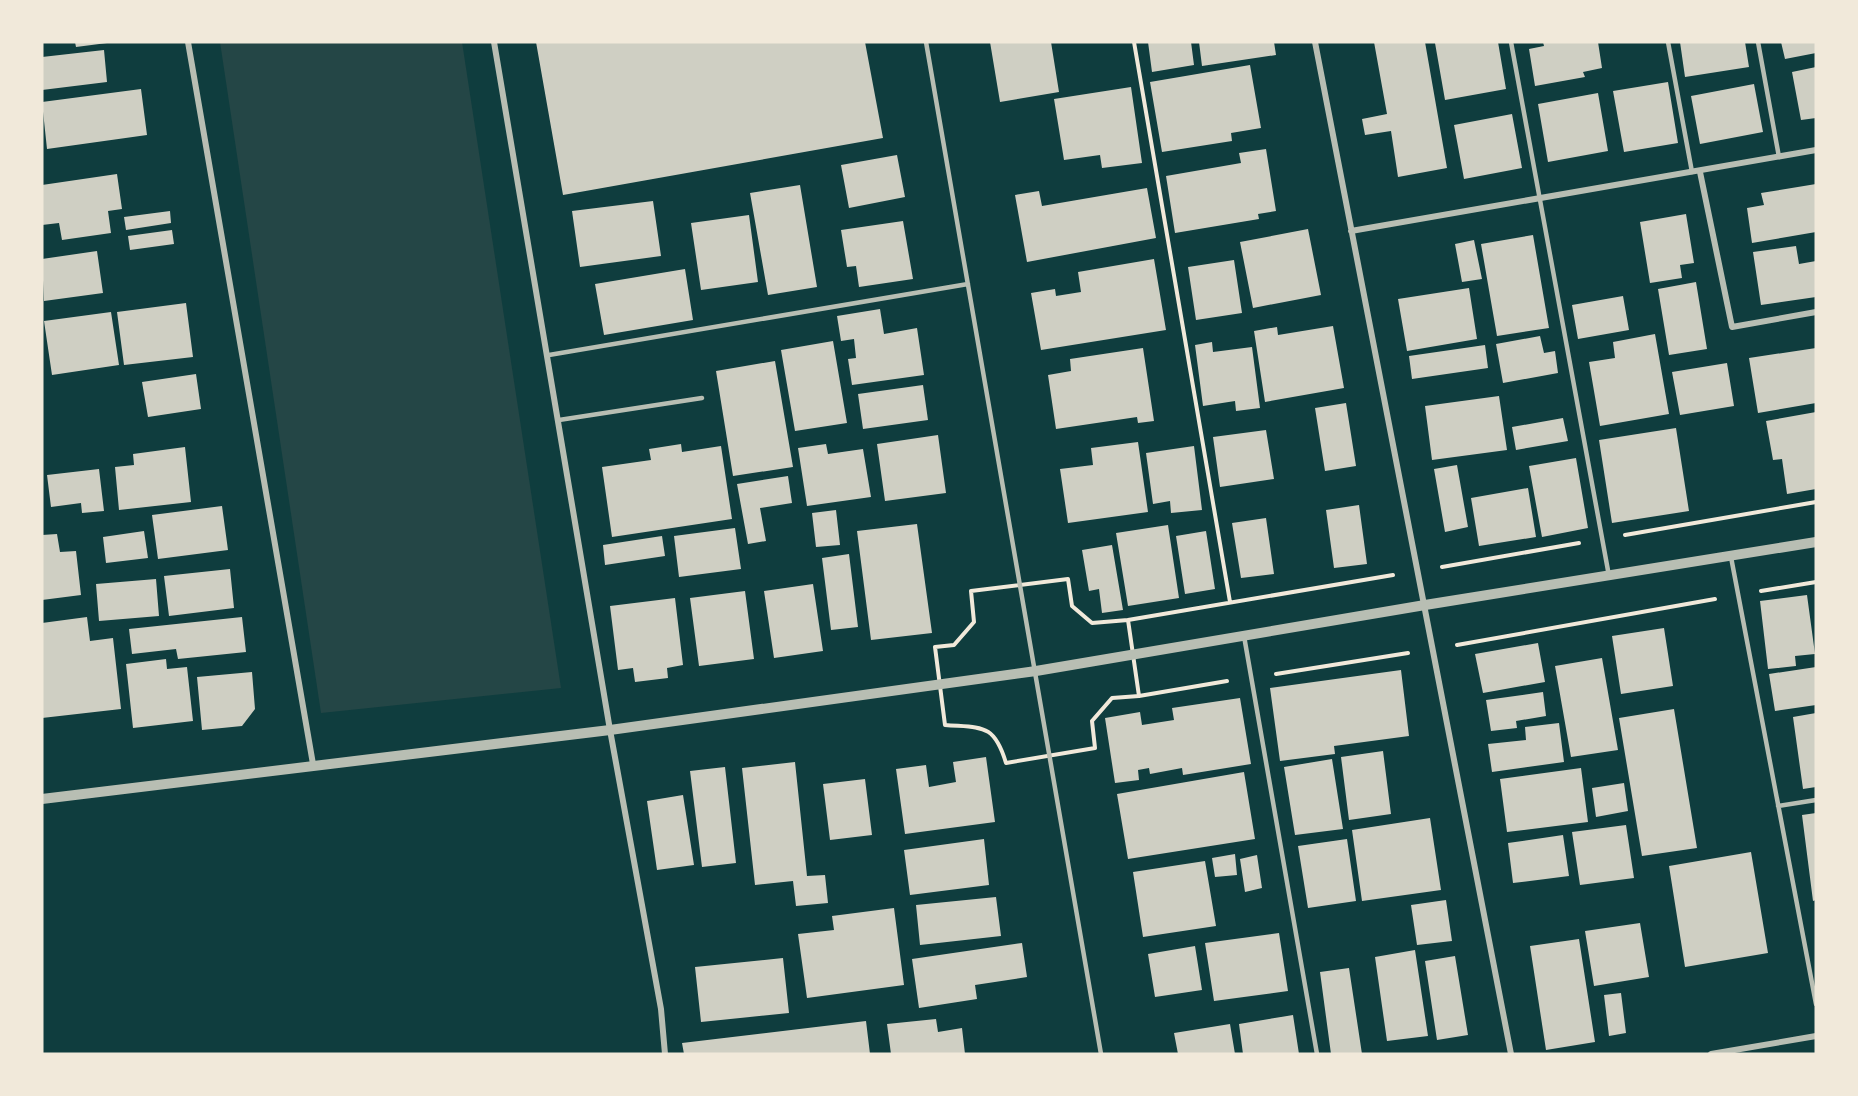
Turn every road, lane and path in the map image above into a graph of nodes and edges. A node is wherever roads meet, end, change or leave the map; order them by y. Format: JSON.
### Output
{"nodes":[{"id":1,"x":188,"y":42,"type":"edge"},
{"id":2,"x":495,"y":42,"type":"edge"},
{"id":3,"x":926,"y":42,"type":"edge"},
{"id":4,"x":1134,"y":42,"type":"edge"},
{"id":5,"x":1315,"y":42,"type":"edge"},
{"id":6,"x":1511,"y":42,"type":"edge"},
{"id":7,"x":1668,"y":42,"type":"edge"},
{"id":8,"x":1758,"y":42,"type":"edge"},
{"id":9,"x":1816,"y":150,"type":"edge"},
{"id":10,"x":1779,"y":157,"type":"junction"},
{"id":11,"x":1700,"y":172,"type":"junction"},
{"id":12,"x":1692,"y":173,"type":"junction"},
{"id":13,"x":1541,"y":199,"type":"junction"},
{"id":14,"x":1350,"y":231,"type":"junction"},
{"id":15,"x":969,"y":284,"type":"junction"},
{"id":16,"x":1816,"y":312,"type":"edge"},
{"id":17,"x":549,"y":355,"type":"junction"},
{"id":18,"x":702,"y":398,"type":"dead end"},
{"id":19,"x":559,"y":420,"type":"junction"},
{"id":20,"x":1816,"y":502,"type":"edge"},
{"id":21,"x":1603,"y":539,"type":"junction"},
{"id":22,"x":1816,"y":542,"type":"edge"},
{"id":23,"x":1731,"y":557,"type":"junction"},
{"id":24,"x":1419,"y":571,"type":"junction"},
{"id":25,"x":1608,"y":576,"type":"junction"},
{"id":26,"x":1816,"y":582,"type":"edge"},
{"id":27,"x":1738,"y":595,"type":"junction"},
{"id":28,"x":1230,"y":602,"type":"junction"},
{"id":29,"x":1425,"y":605,"type":"junction"},
{"id":30,"x":1128,"y":620,"type":"dead end"},
{"id":31,"x":1244,"y":636,"type":"junction"},
{"id":32,"x":1434,"y":649,"type":"junction"},
{"id":33,"x":1036,"y":671,"type":"junction"},
{"id":34,"x":1251,"y":677,"type":"junction"},
{"id":35,"x":1139,"y":696,"type":"dead end"},
{"id":36,"x":610,"y":730,"type":"junction"},
{"id":37,"x":313,"y":764,"type":"junction"},
{"id":38,"x":42,"y":799,"type":"edge"},
{"id":39,"x":1816,"y":800,"type":"edge"},
{"id":40,"x":1778,"y":807,"type":"junction"},
{"id":41,"x":1816,"y":1004,"type":"edge"},
{"id":42,"x":1816,"y":1036,"type":"edge"},
{"id":43,"x":665,"y":1054,"type":"edge"},
{"id":44,"x":1101,"y":1054,"type":"edge"},
{"id":45,"x":1317,"y":1054,"type":"edge"},
{"id":46,"x":1510,"y":1054,"type":"edge"},
{"id":47,"x":1711,"y":1054,"type":"edge"}],
"edges":[{"from":1,"to":37,"type":"street"},
{"from":2,"to":17,"type":"street"},
{"from":3,"to":15,"type":"lane"},
{"from":4,"to":28,"type":"path"},
{"from":5,"to":14,"type":"street"},
{"from":6,"to":13,"type":"lane"},
{"from":7,"to":12,"type":"lane"},
{"from":8,"to":10,"type":"lane"},
{"from":9,"to":10,"type":"street"},
{"from":10,"to":11,"type":"street"},
{"from":11,"to":12,"type":"street"},
{"from":11,"to":16,"type":"street"},
{"from":12,"to":13,"type":"street"},
{"from":13,"to":14,"type":"street"},
{"from":13,"to":21,"type":"lane"},
{"from":14,"to":24,"type":"street"},
{"from":15,"to":17,"type":"lane"},
{"from":15,"to":33,"type":"lane"},
{"from":17,"to":19,"type":"street"},
{"from":18,"to":19,"type":"lane"},
{"from":19,"to":36,"type":"street"},
{"from":20,"to":21,"type":"path"},
{"from":21,"to":24,"type":"path"},
{"from":21,"to":25,"type":"lane"},
{"from":22,"to":23,"type":"street"},
{"from":23,"to":25,"type":"street"},
{"from":23,"to":27,"type":"lane"},
{"from":24,"to":28,"type":"path"},
{"from":24,"to":29,"type":"street"},
{"from":25,"to":29,"type":"street"},
{"from":26,"to":27,"type":"path"},
{"from":27,"to":32,"type":"path"},
{"from":27,"to":40,"type":"lane"},
{"from":28,"to":30,"type":"path"},
{"from":29,"to":31,"type":"street"},
{"from":29,"to":32,"type":"street"},
{"from":31,"to":33,"type":"street"},
{"from":31,"to":34,"type":"lane"},
{"from":32,"to":34,"type":"path"},
{"from":32,"to":46,"type":"street"},
{"from":33,"to":36,"type":"street"},
{"from":33,"to":44,"type":"lane"},
{"from":34,"to":35,"type":"path"},
{"from":34,"to":45,"type":"lane"},
{"from":36,"to":37,"type":"street"},
{"from":36,"to":43,"type":"street"},
{"from":37,"to":38,"type":"street"},
{"from":39,"to":40,"type":"lane"},
{"from":40,"to":41,"type":"lane"},
{"from":42,"to":47,"type":"street"}]}
